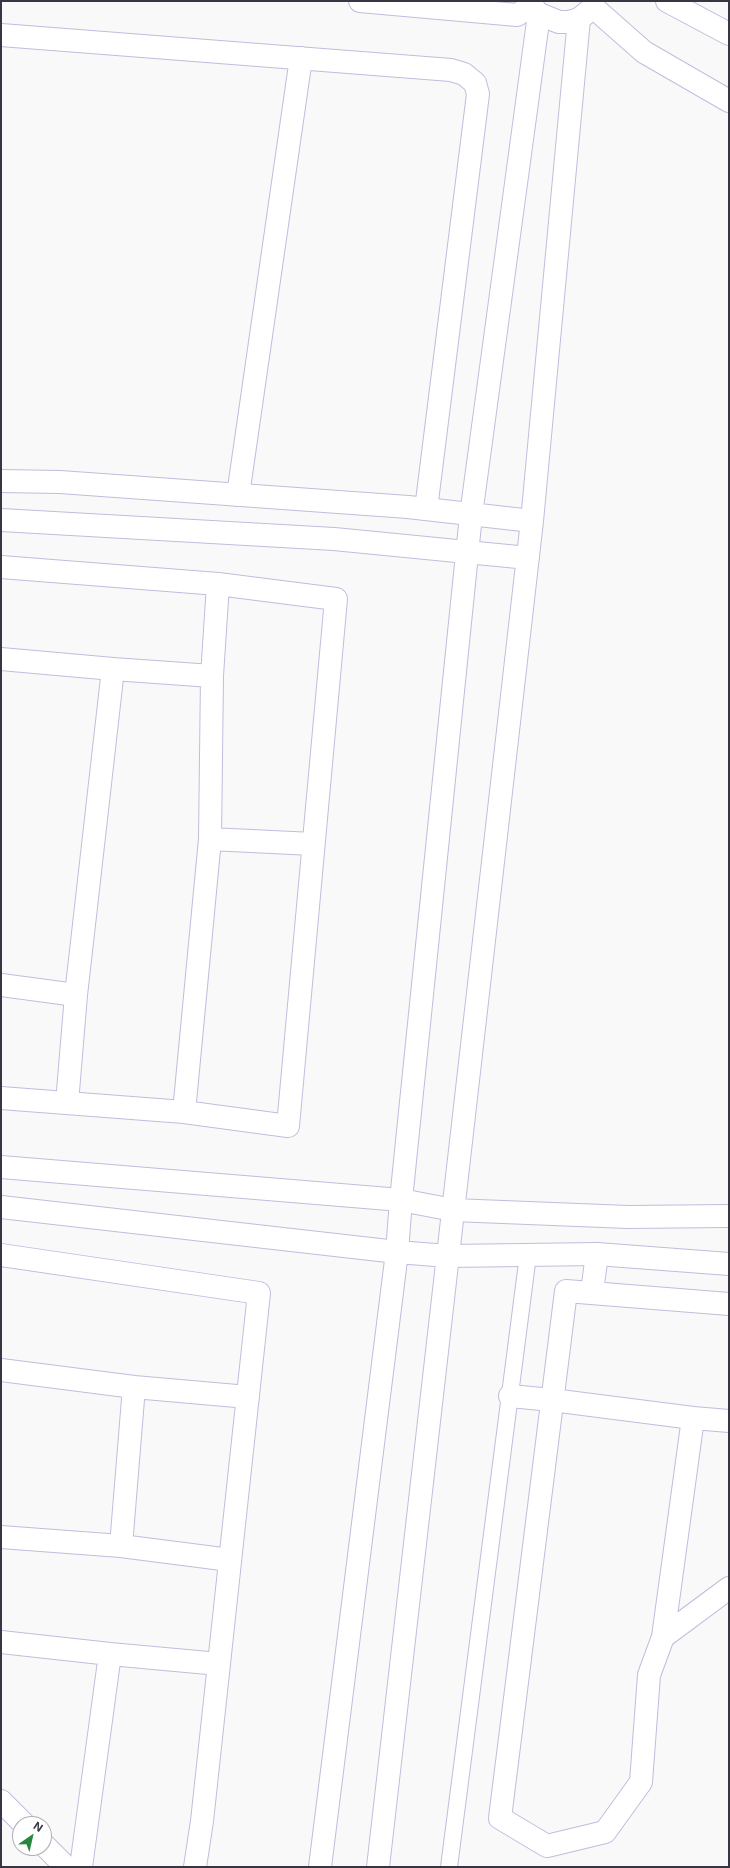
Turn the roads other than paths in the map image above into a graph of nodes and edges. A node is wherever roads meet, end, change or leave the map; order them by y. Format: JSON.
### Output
{"nodes":[{"id":1,"x":360,"y":1,"type":"edge"},
{"id":2,"x":667,"y":1,"type":"edge"},
{"id":3,"x":533,"y":7,"type":"edge"},
{"id":4,"x":590,"y":9,"type":"edge"},
{"id":5,"x":729,"y":34,"type":"edge"},
{"id":6,"x":1,"y":35,"type":"edge"},
{"id":7,"x":301,"y":58,"type":"junction"},
{"id":8,"x":729,"y":101,"type":"edge"},
{"id":9,"x":1,"y":481,"type":"edge"},
{"id":10,"x":238,"y":495,"type":"junction"},
{"id":11,"x":426,"y":510,"type":"junction"},
{"id":12,"x":471,"y":515,"type":"junction"},
{"id":13,"x":1,"y":520,"type":"edge"},
{"id":14,"x":532,"y":521,"type":"junction"},
{"id":15,"x":467,"y":552,"type":"junction"},
{"id":16,"x":528,"y":558,"type":"junction"},
{"id":17,"x":1,"y":567,"type":"edge"},
{"id":18,"x":218,"y":584,"type":"junction"},
{"id":19,"x":1,"y":659,"type":"edge"},
{"id":20,"x":113,"y":669,"type":"junction"},
{"id":21,"x":212,"y":676,"type":"junction"},
{"id":22,"x":210,"y":839,"type":"junction"},
{"id":23,"x":313,"y":844,"type":"junction"},
{"id":24,"x":1,"y":985,"type":"edge"},
{"id":25,"x":76,"y":995,"type":"junction"},
{"id":26,"x":1,"y":1098,"type":"edge"},
{"id":27,"x":67,"y":1103,"type":"junction"},
{"id":28,"x":184,"y":1112,"type":"junction"},
{"id":29,"x":1,"y":1167,"type":"edge"},
{"id":30,"x":401,"y":1200,"type":"junction"},
{"id":31,"x":1,"y":1207,"type":"edge"},
{"id":32,"x":453,"y":1210,"type":"junction"},
{"id":33,"x":1,"y":1214,"type":"edge"},
{"id":34,"x":729,"y":1216,"type":"edge"},
{"id":35,"x":397,"y":1252,"type":"junction"},
{"id":36,"x":597,"y":1254,"type":"junction"},
{"id":37,"x":1,"y":1255,"type":"edge"},
{"id":38,"x":528,"y":1255,"type":"junction"},
{"id":39,"x":448,"y":1256,"type":"junction"},
{"id":40,"x":729,"y":1264,"type":"edge"},
{"id":41,"x":592,"y":1292,"type":"junction"},
{"id":42,"x":729,"y":1304,"type":"edge"},
{"id":43,"x":1,"y":1370,"type":"edge"},
{"id":44,"x":134,"y":1387,"type":"junction"},
{"id":45,"x":510,"y":1396,"type":"junction"},
{"id":46,"x":248,"y":1397,"type":"junction"},
{"id":47,"x":552,"y":1400,"type":"junction"},
{"id":48,"x":693,"y":1418,"type":"junction"},
{"id":49,"x":729,"y":1421,"type":"edge"},
{"id":50,"x":1,"y":1537,"type":"edge"},
{"id":51,"x":121,"y":1546,"type":"junction"},
{"id":52,"x":230,"y":1560,"type":"junction"},
{"id":53,"x":729,"y":1588,"type":"edge"},
{"id":54,"x":663,"y":1637,"type":"junction"},
{"id":55,"x":1,"y":1642,"type":"edge"},
{"id":56,"x":110,"y":1654,"type":"junction"},
{"id":57,"x":219,"y":1664,"type":"junction"},
{"id":58,"x":1,"y":1801,"type":"edge"},
{"id":59,"x":16,"y":1816,"type":"edge"},
{"id":60,"x":52,"y":1853,"type":"edge"},
{"id":61,"x":66,"y":1867,"type":"edge"},
{"id":62,"x":81,"y":1867,"type":"edge"},
{"id":63,"x":195,"y":1867,"type":"edge"},
{"id":64,"x":320,"y":1867,"type":"edge"},
{"id":65,"x":378,"y":1867,"type":"edge"},
{"id":66,"x":449,"y":1867,"type":"edge"}],
"edges":[{"from":1,"to":3,"type":"street"},
{"from":2,"to":5,"type":"street"},
{"from":3,"to":4,"type":"street"},
{"from":3,"to":12,"type":"street"},
{"from":4,"to":8,"type":"street"},
{"from":4,"to":14,"type":"street"},
{"from":6,"to":7,"type":"street"},
{"from":7,"to":10,"type":"street"},
{"from":7,"to":11,"type":"street"},
{"from":9,"to":10,"type":"street"},
{"from":10,"to":11,"type":"street"},
{"from":11,"to":12,"type":"street"},
{"from":12,"to":14,"type":"street"},
{"from":12,"to":15,"type":"street"},
{"from":13,"to":15,"type":"street"},
{"from":14,"to":16,"type":"street"},
{"from":15,"to":16,"type":"street"},
{"from":15,"to":30,"type":"street"},
{"from":16,"to":32,"type":"street"},
{"from":17,"to":18,"type":"street"},
{"from":18,"to":21,"type":"street"},
{"from":18,"to":23,"type":"street"},
{"from":19,"to":20,"type":"street"},
{"from":20,"to":21,"type":"street"},
{"from":20,"to":25,"type":"street"},
{"from":21,"to":22,"type":"street"},
{"from":22,"to":23,"type":"street"},
{"from":22,"to":28,"type":"street"},
{"from":23,"to":28,"type":"street"},
{"from":24,"to":25,"type":"street"},
{"from":25,"to":27,"type":"street"},
{"from":26,"to":27,"type":"street"},
{"from":27,"to":28,"type":"street"},
{"from":29,"to":30,"type":"street"},
{"from":30,"to":32,"type":"street"},
{"from":30,"to":35,"type":"street"},
{"from":31,"to":33,"type":"street"},
{"from":31,"to":35,"type":"street"},
{"from":32,"to":34,"type":"street"},
{"from":32,"to":39,"type":"street"},
{"from":35,"to":39,"type":"street"},
{"from":35,"to":64,"type":"street"},
{"from":36,"to":38,"type":"street"},
{"from":36,"to":40,"type":"street"},
{"from":36,"to":41,"type":"street"},
{"from":37,"to":46,"type":"street"},
{"from":38,"to":39,"type":"street"},
{"from":38,"to":45,"type":"lane"},
{"from":39,"to":65,"type":"street"},
{"from":41,"to":42,"type":"street"},
{"from":41,"to":47,"type":"street"},
{"from":43,"to":44,"type":"street"},
{"from":44,"to":46,"type":"street"},
{"from":44,"to":51,"type":"street"},
{"from":45,"to":47,"type":"street"},
{"from":45,"to":66,"type":"lane"},
{"from":46,"to":52,"type":"street"},
{"from":47,"to":48,"type":"street"},
{"from":47,"to":54,"type":"street"},
{"from":48,"to":49,"type":"street"},
{"from":48,"to":54,"type":"street"},
{"from":50,"to":51,"type":"street"},
{"from":51,"to":52,"type":"street"},
{"from":52,"to":57,"type":"street"},
{"from":53,"to":54,"type":"street"},
{"from":55,"to":56,"type":"street"},
{"from":56,"to":57,"type":"street"},
{"from":56,"to":62,"type":"street"},
{"from":57,"to":63,"type":"street"},
{"from":58,"to":59,"type":"street"},
{"from":60,"to":61,"type":"street"}]}
